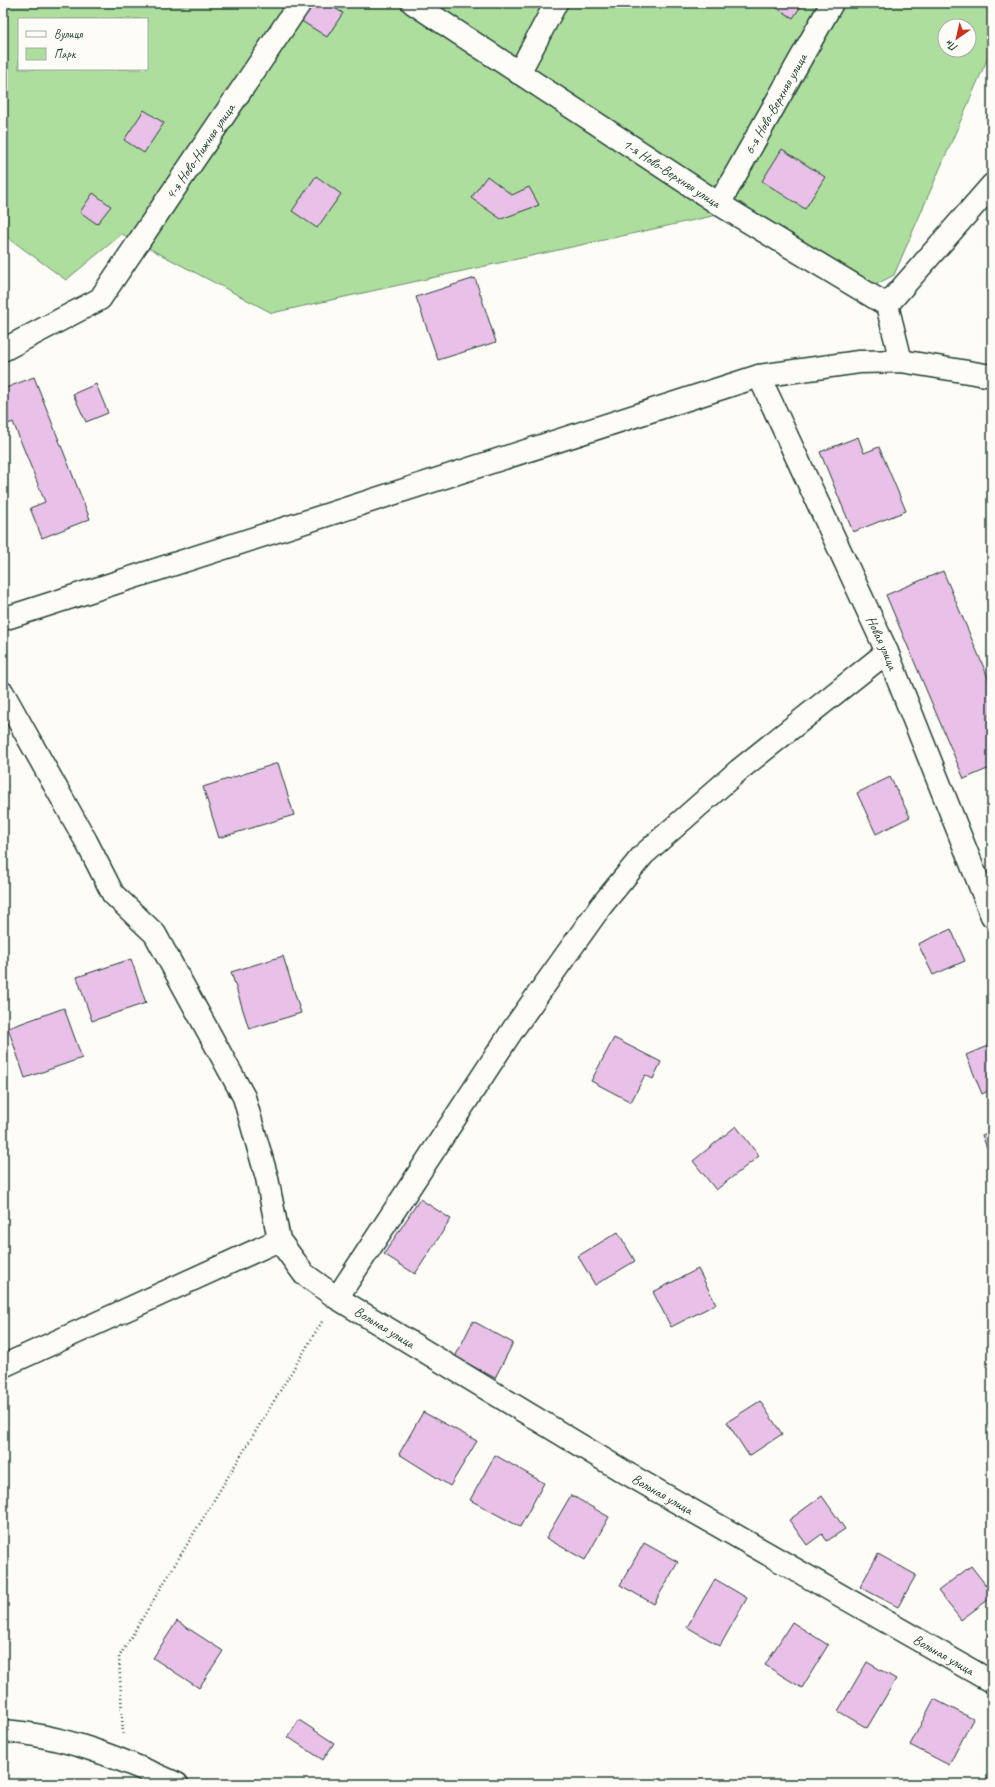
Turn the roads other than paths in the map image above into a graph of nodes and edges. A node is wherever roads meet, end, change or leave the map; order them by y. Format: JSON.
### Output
{"nodes":[{"id":1,"x":300,"y":3,"type":"edge"},
{"id":2,"x":413,"y":3,"type":"edge"},
{"id":3,"x":556,"y":3,"type":"edge"},
{"id":4,"x":832,"y":3,"type":"edge"},
{"id":5,"x":519,"y":73,"type":"junction"},
{"id":6,"x":992,"y":185,"type":"edge"},
{"id":7,"x":719,"y":204,"type":"junction"},
{"id":8,"x":887,"y":305,"type":"junction"},
{"id":9,"x":3,"y":350,"type":"edge"},
{"id":10,"x":901,"y":361,"type":"junction"},
{"id":11,"x":759,"y":376,"type":"junction"},
{"id":12,"x":992,"y":376,"type":"edge"},
{"id":13,"x":3,"y":619,"type":"edge"},
{"id":14,"x":887,"y":652,"type":"junction"},
{"id":15,"x":3,"y":693,"type":"edge"},
{"id":16,"x":992,"y":916,"type":"edge"},
{"id":17,"x":279,"y":1240,"type":"junction"},
{"id":18,"x":337,"y":1298,"type":"junction"},
{"id":19,"x":3,"y":1366,"type":"edge"},
{"id":20,"x":992,"y":1682,"type":"edge"},
{"id":21,"x":3,"y":1731,"type":"edge"},
{"id":22,"x":177,"y":1784,"type":"edge"}],
"edges":[{"from":1,"to":9,"type":"street","name":"4-я Ново-Нижняя улица"},
{"from":2,"to":5,"type":"street","name":"1-я Ново-Верхняя улица"},
{"from":3,"to":5,"type":"street"},
{"from":4,"to":7,"type":"street","name":"6-я Ново-Верхняя улица"},
{"from":5,"to":7,"type":"street","name":"1-я Ново-Верхняя улица"},
{"from":6,"to":8,"type":"street"},
{"from":7,"to":8,"type":"street","name":"1-я Ново-Верхняя улица"},
{"from":8,"to":10,"type":"street"},
{"from":10,"to":11,"type":"street"},
{"from":10,"to":12,"type":"street"},
{"from":11,"to":13,"type":"street"},
{"from":11,"to":14,"type":"street","name":"Новая улица"},
{"from":14,"to":16,"type":"street","name":"Новая улица"},
{"from":14,"to":18,"type":"street"},
{"from":15,"to":17,"type":"street"},
{"from":17,"to":18,"type":"street","name":"Вольная улица"},
{"from":17,"to":19,"type":"street"},
{"from":18,"to":20,"type":"street","name":"Вольная улица"},
{"from":21,"to":22,"type":"street"}]}
